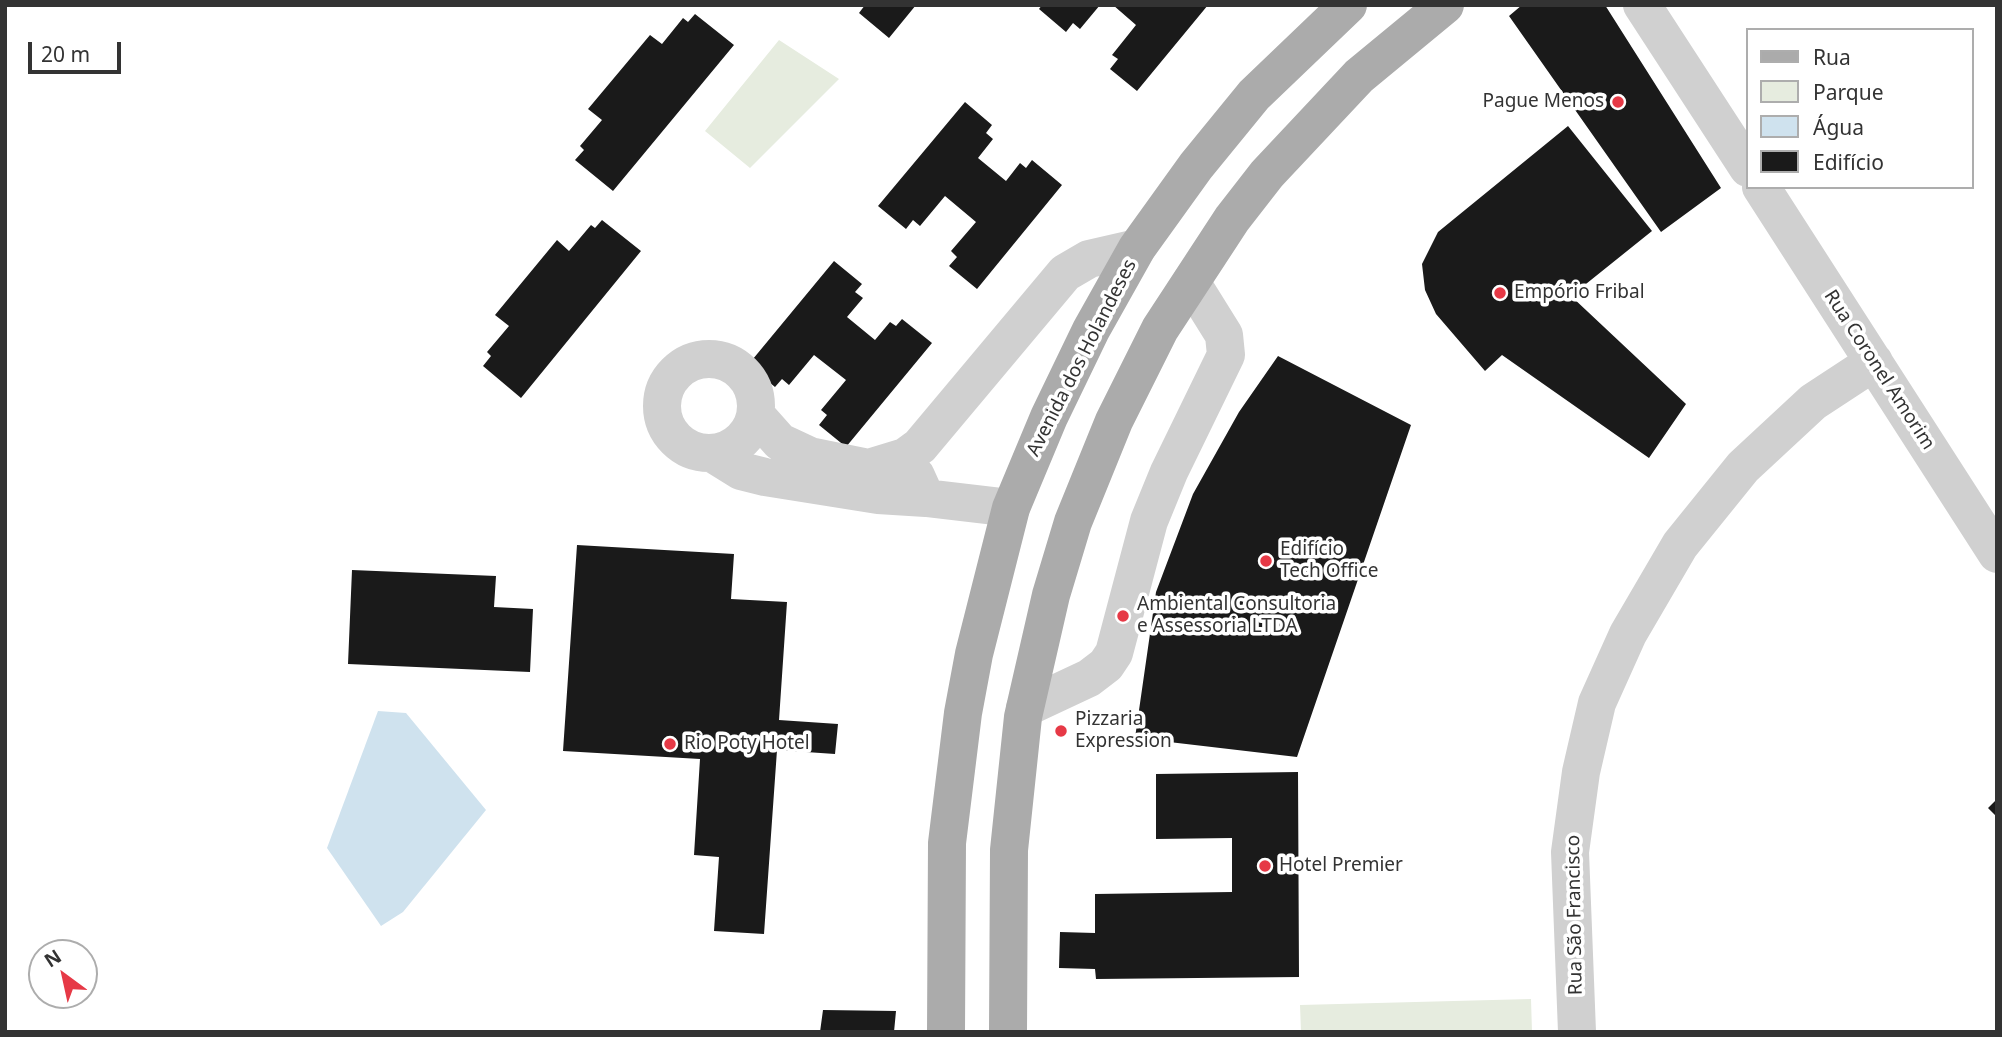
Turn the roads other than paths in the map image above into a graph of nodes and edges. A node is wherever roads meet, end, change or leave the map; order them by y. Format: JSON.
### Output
{"nodes":[{"id":1,"x":1348,"y":5,"type":"edge"},
{"id":2,"x":1446,"y":5,"type":"edge"},
{"id":3,"x":1642,"y":5,"type":"edge"},
{"id":4,"x":1746,"y":165,"type":"edge"},
{"id":5,"x":1761,"y":189,"type":"edge"},
{"id":6,"x":1137,"y":248,"type":"junction"},
{"id":7,"x":1191,"y":282,"type":"junction"},
{"id":8,"x":1874,"y":362,"type":"junction"},
{"id":9,"x":756,"y":415,"type":"junction"},
{"id":10,"x":920,"y":446,"type":"junction"},
{"id":11,"x":712,"y":453,"type":"junction"},
{"id":12,"x":926,"y":498,"type":"junction"},
{"id":13,"x":1011,"y":508,"type":"junction"},
{"id":14,"x":1997,"y":554,"type":"edge"},
{"id":15,"x":1025,"y":708,"type":"junction"},
{"id":16,"x":946,"y":1032,"type":"edge"},
{"id":17,"x":1008,"y":1032,"type":"edge"},
{"id":18,"x":1577,"y":1032,"type":"edge"}],
"edges":[{"from":1,"to":6,"type":"main road","name":"Avenida dos Holandeses"},
{"from":2,"to":7,"type":"main road"},
{"from":3,"to":4,"type":"street"},
{"from":5,"to":8,"type":"street","name":"Rua Coronel Amorim"},
{"from":6,"to":10,"type":"street"},
{"from":6,"to":13,"type":"main road","name":"Avenida dos Holandeses"},
{"from":7,"to":15,"type":"main road"},
{"from":7,"to":15,"type":"street"},
{"from":8,"to":14,"type":"street","name":"Rua Coronel Amorim"},
{"from":8,"to":18,"type":"street","name":"Rua São Francisco"},
{"from":9,"to":10,"type":"street"},
{"from":9,"to":11,"type":"street"},
{"from":9,"to":11,"type":"street"},
{"from":10,"to":12,"type":"street"},
{"from":11,"to":12,"type":"street"},
{"from":12,"to":13,"type":"street"},
{"from":13,"to":16,"type":"main road","name":"Avenida dos Holandeses"},
{"from":15,"to":17,"type":"main road"}]}
